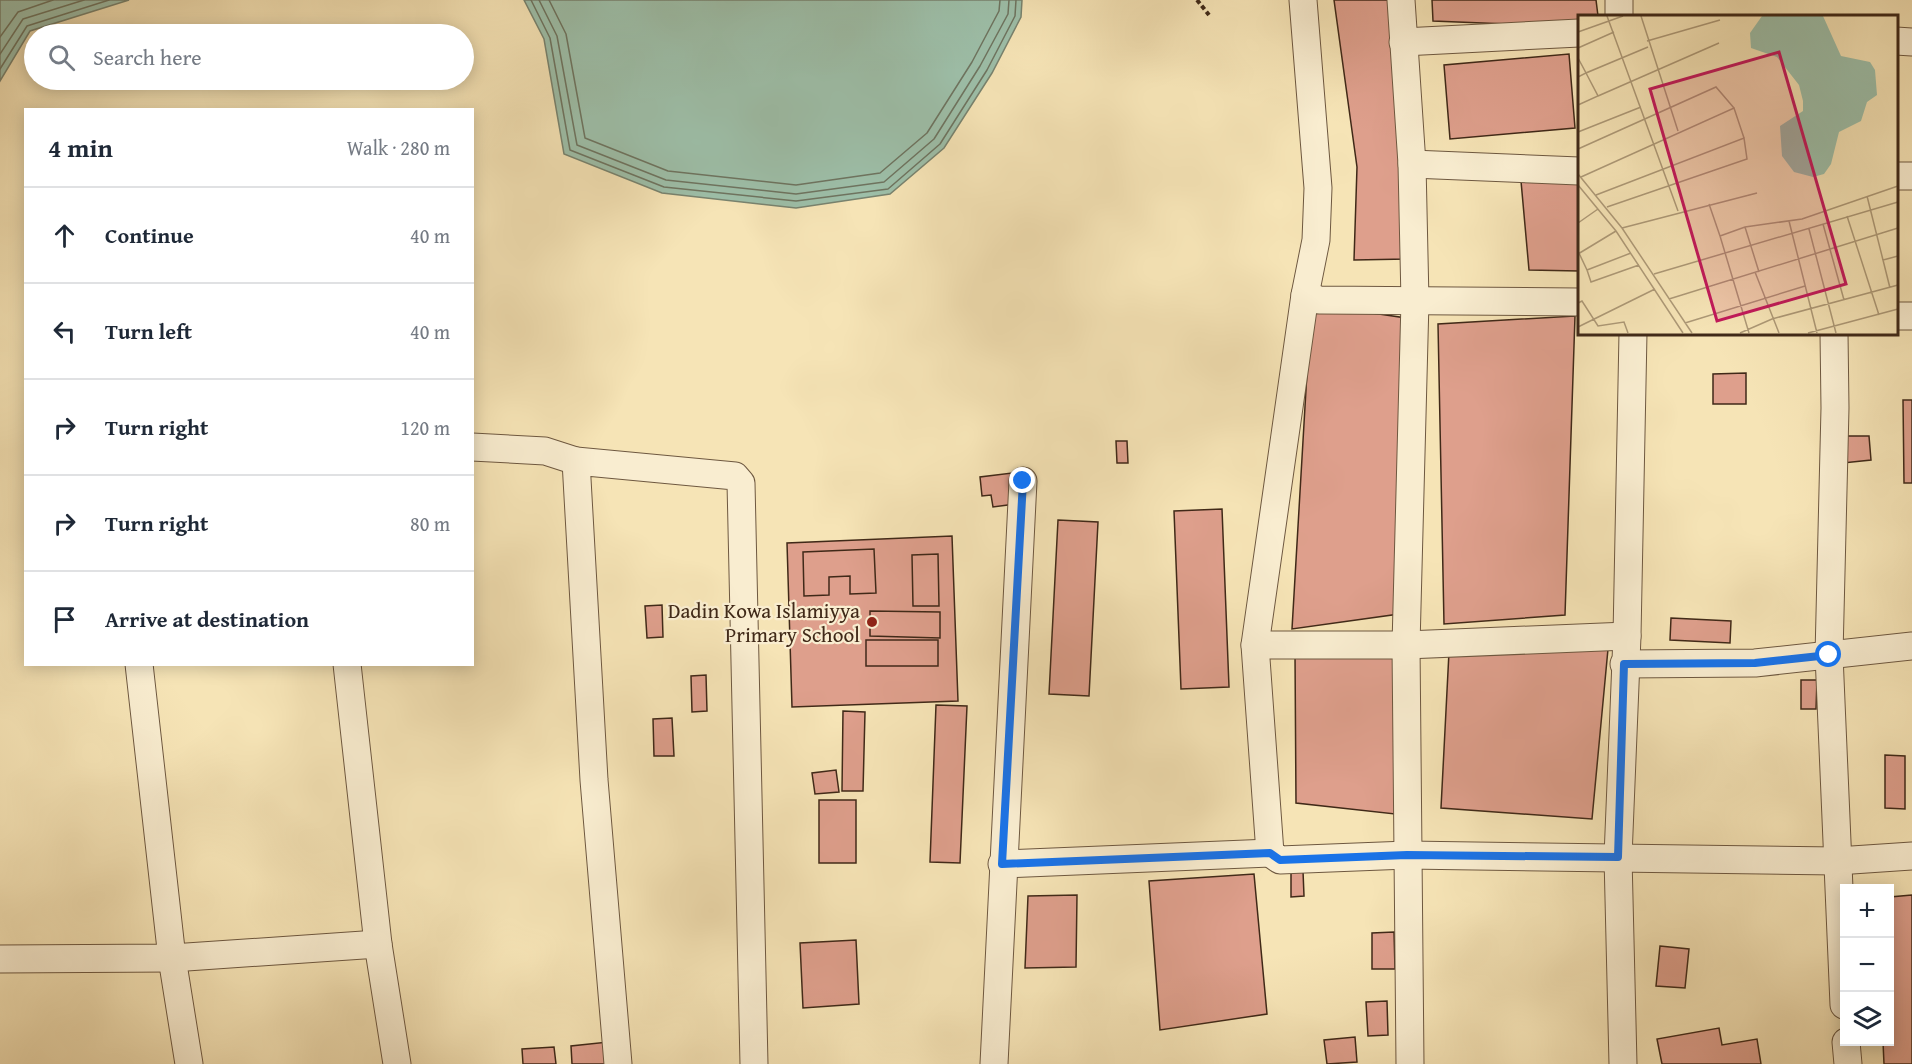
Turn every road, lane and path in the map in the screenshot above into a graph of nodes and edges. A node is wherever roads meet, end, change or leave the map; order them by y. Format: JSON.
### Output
{"nodes":[{"id":1,"x":1197,"y":0,"type":"edge"},
{"id":2,"x":1303,"y":0,"type":"edge"},
{"id":3,"x":1401,"y":0,"type":"edge"},
{"id":4,"x":1209,"y":15,"type":"dead end"},
{"id":5,"x":1578,"y":33,"type":"edge"},
{"id":6,"x":1897,"y":41,"type":"edge"},
{"id":7,"x":1403,"y":42,"type":"junction"},
{"id":8,"x":1912,"y":42,"type":"edge"},
{"id":9,"x":1412,"y":164,"type":"junction"},
{"id":10,"x":1578,"y":171,"type":"edge"},
{"id":11,"x":1305,"y":295,"type":"junction"},
{"id":12,"x":1415,"y":301,"type":"junction"},
{"id":13,"x":1578,"y":302,"type":"edge"},
{"id":14,"x":1633,"y":334,"type":"edge"},
{"id":15,"x":1834,"y":334,"type":"edge"},
{"id":16,"x":474,"y":447,"type":"edge"},
{"id":17,"x":576,"y":460,"type":"junction"},
{"id":18,"x":1023,"y":481,"type":"dead end"},
{"id":19,"x":1627,"y":636,"type":"junction"},
{"id":20,"x":1255,"y":645,"type":"junction"},
{"id":21,"x":1406,"y":645,"type":"junction"},
{"id":22,"x":1912,"y":646,"type":"edge"},
{"id":23,"x":1829,"y":655,"type":"junction"},
{"id":24,"x":1624,"y":664,"type":"junction"},
{"id":25,"x":139,"y":666,"type":"edge"},
{"id":26,"x":347,"y":666,"type":"edge"},
{"id":27,"x":1270,"y":853,"type":"junction"},
{"id":28,"x":1407,"y":855,"type":"junction"},
{"id":29,"x":1912,"y":856,"type":"edge"},
{"id":30,"x":1618,"y":857,"type":"junction"},
{"id":31,"x":1837,"y":861,"type":"junction"},
{"id":32,"x":1002,"y":864,"type":"junction"},
{"id":33,"x":378,"y":945,"type":"junction"},
{"id":34,"x":172,"y":958,"type":"junction"},
{"id":35,"x":0,"y":960,"type":"edge"},
{"id":36,"x":1844,"y":992,"type":"edge"},
{"id":37,"x":1846,"y":1046,"type":"edge"},
{"id":38,"x":189,"y":1064,"type":"edge"},
{"id":39,"x":397,"y":1064,"type":"edge"},
{"id":40,"x":618,"y":1064,"type":"edge"},
{"id":41,"x":754,"y":1064,"type":"edge"},
{"id":42,"x":994,"y":1064,"type":"edge"},
{"id":43,"x":1410,"y":1064,"type":"edge"},
{"id":44,"x":1623,"y":1064,"type":"edge"},
{"id":45,"x":1848,"y":1064,"type":"edge"}],
"edges":[{"from":1,"to":4,"type":"path"},
{"from":2,"to":11,"type":"street"},
{"from":3,"to":7,"type":"street"},
{"from":5,"to":7,"type":"street"},
{"from":6,"to":8,"type":"street"},
{"from":7,"to":9,"type":"street"},
{"from":9,"to":10,"type":"street"},
{"from":9,"to":12,"type":"street"},
{"from":11,"to":12,"type":"street"},
{"from":11,"to":20,"type":"street"},
{"from":12,"to":13,"type":"street"},
{"from":12,"to":21,"type":"street"},
{"from":14,"to":19,"type":"street"},
{"from":15,"to":23,"type":"street"},
{"from":16,"to":17,"type":"street"},
{"from":17,"to":40,"type":"street"},
{"from":17,"to":41,"type":"street"},
{"from":18,"to":32,"type":"street"},
{"from":19,"to":21,"type":"street"},
{"from":19,"to":24,"type":"street"},
{"from":20,"to":21,"type":"street"},
{"from":20,"to":27,"type":"street"},
{"from":21,"to":28,"type":"street"},
{"from":22,"to":23,"type":"street"},
{"from":23,"to":24,"type":"street"},
{"from":23,"to":31,"type":"street"},
{"from":24,"to":30,"type":"street"},
{"from":25,"to":34,"type":"street"},
{"from":26,"to":33,"type":"street"},
{"from":27,"to":28,"type":"street"},
{"from":27,"to":32,"type":"street"},
{"from":28,"to":30,"type":"street"},
{"from":28,"to":43,"type":"street"},
{"from":29,"to":31,"type":"street"},
{"from":30,"to":31,"type":"street"},
{"from":30,"to":44,"type":"street"},
{"from":31,"to":36,"type":"street"},
{"from":32,"to":42,"type":"street"},
{"from":33,"to":34,"type":"street"},
{"from":33,"to":39,"type":"street"},
{"from":34,"to":35,"type":"street"},
{"from":34,"to":38,"type":"street"},
{"from":37,"to":45,"type":"street"}]}
